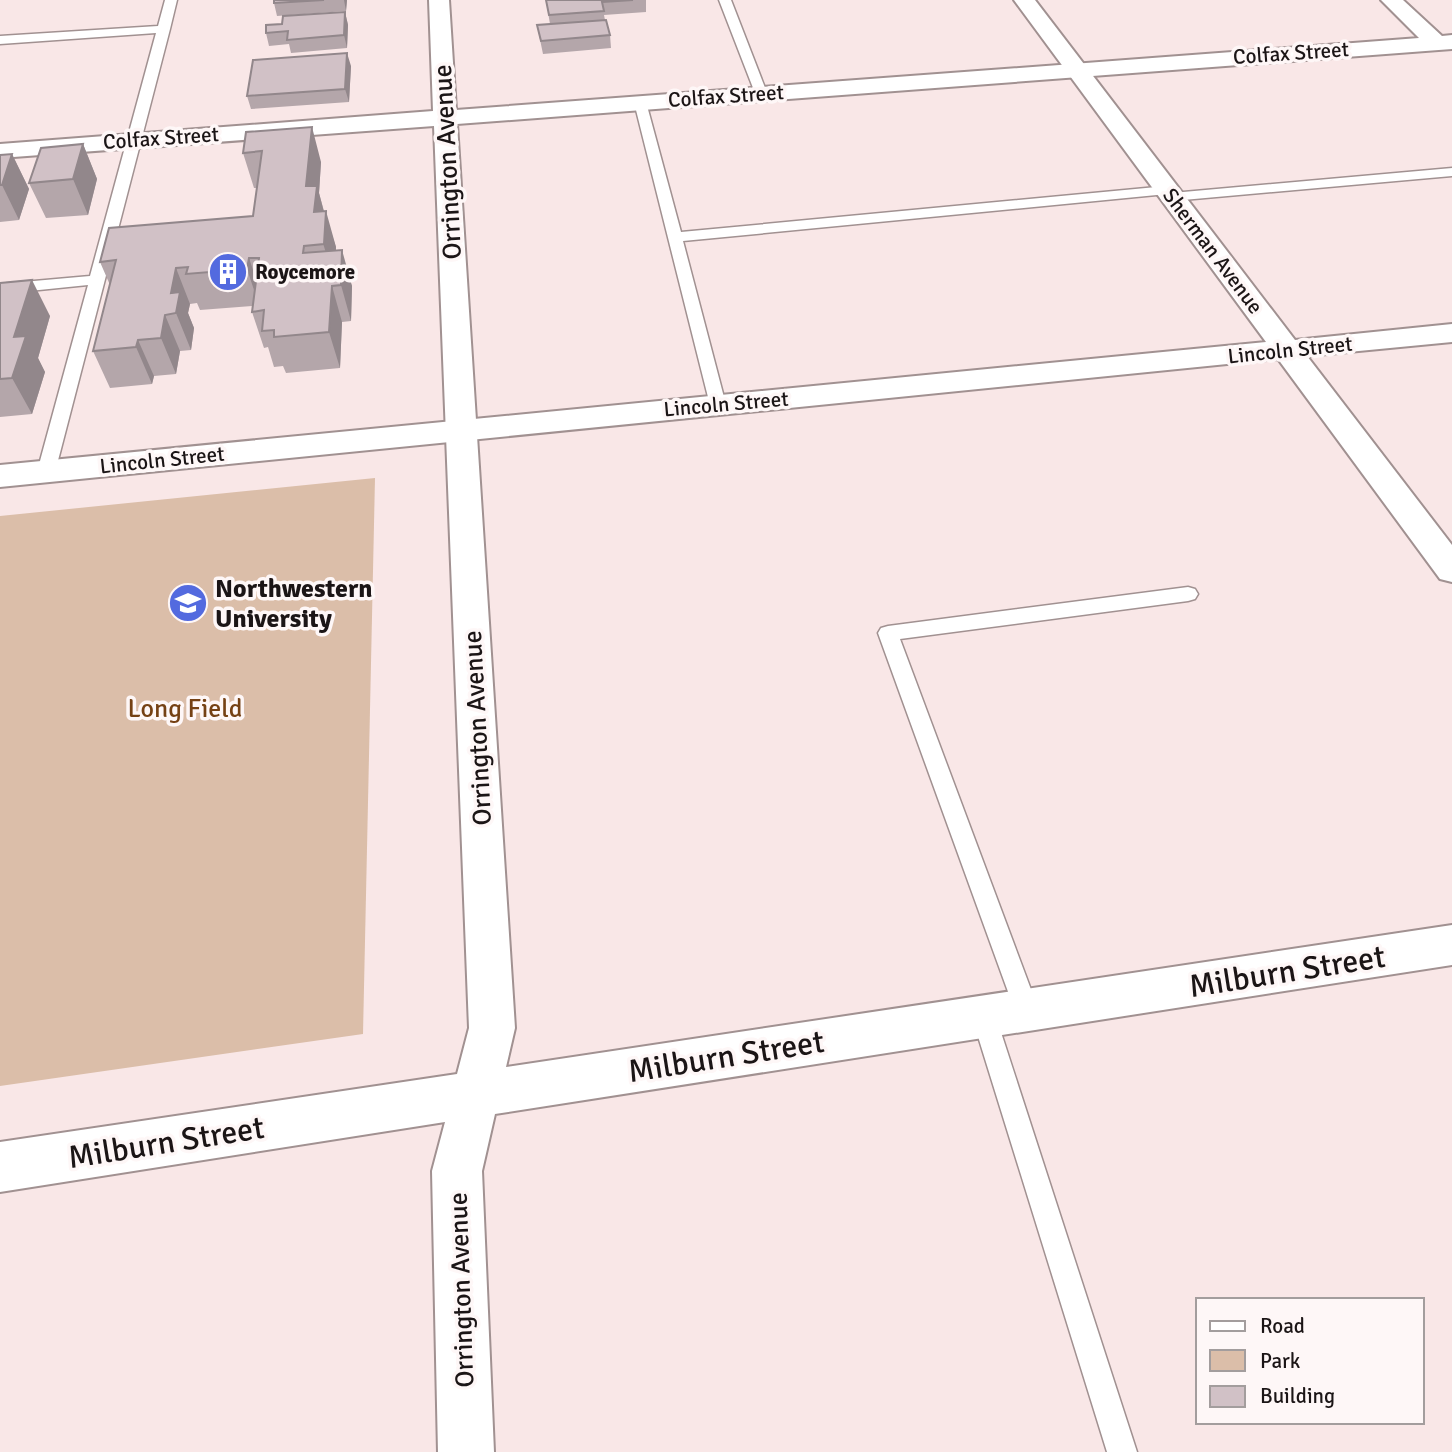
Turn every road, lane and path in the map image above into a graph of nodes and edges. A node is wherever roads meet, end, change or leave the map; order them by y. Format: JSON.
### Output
{"nodes":[{"id":1,"x":171,"y":0,"type":"edge"},
{"id":2,"x":439,"y":0,"type":"edge"},
{"id":3,"x":725,"y":0,"type":"edge"},
{"id":4,"x":1024,"y":0,"type":"edge"},
{"id":5,"x":1391,"y":0,"type":"edge"},
{"id":6,"x":163,"y":29,"type":"junction"},
{"id":7,"x":0,"y":40,"type":"edge"},
{"id":8,"x":1445,"y":42,"type":"edge"},
{"id":9,"x":1077,"y":70,"type":"junction"},
{"id":10,"x":761,"y":93,"type":"junction"},
{"id":11,"x":640,"y":102,"type":"junction"},
{"id":12,"x":445,"y":117,"type":"junction"},
{"id":13,"x":134,"y":141,"type":"junction"},
{"id":14,"x":0,"y":150,"type":"edge"},
{"id":15,"x":1452,"y":172,"type":"edge"},
{"id":16,"x":1169,"y":193,"type":"junction"},
{"id":17,"x":675,"y":237,"type":"junction"},
{"id":18,"x":97,"y":280,"type":"junction"},
{"id":19,"x":0,"y":289,"type":"edge"},
{"id":20,"x":1452,"y":333,"type":"edge"},
{"id":21,"x":1287,"y":350,"type":"junction"},
{"id":22,"x":718,"y":405,"type":"junction"},
{"id":23,"x":461,"y":429,"type":"junction"},
{"id":24,"x":46,"y":472,"type":"junction"},
{"id":25,"x":0,"y":476,"type":"edge"},
{"id":26,"x":1452,"y":570,"type":"edge"},
{"id":27,"x":1188,"y":594,"type":"dead end"},
{"id":28,"x":1452,"y":945,"type":"edge"},
{"id":29,"x":1005,"y":1014,"type":"junction"},
{"id":30,"x":474,"y":1095,"type":"junction"},
{"id":31,"x":0,"y":1167,"type":"edge"},
{"id":32,"x":466,"y":1452,"type":"edge"},
{"id":33,"x":1122,"y":1452,"type":"edge"}],
"edges":[{"from":1,"to":6,"type":"lane"},
{"from":2,"to":12,"type":"street","name":"Orrington Avenue"},
{"from":3,"to":10,"type":"lane"},
{"from":4,"to":9,"type":"street","name":"Sherman Avenue"},
{"from":5,"to":8,"type":"street"},
{"from":6,"to":7,"type":"lane"},
{"from":6,"to":13,"type":"lane"},
{"from":8,"to":9,"type":"street","name":"Colfax Street"},
{"from":9,"to":10,"type":"street","name":"Colfax Street"},
{"from":9,"to":16,"type":"street","name":"Sherman Avenue"},
{"from":10,"to":11,"type":"street","name":"Colfax Street"},
{"from":11,"to":12,"type":"street","name":"Colfax Street"},
{"from":11,"to":17,"type":"lane"},
{"from":12,"to":13,"type":"street","name":"Colfax Street"},
{"from":12,"to":23,"type":"street","name":"Orrington Avenue"},
{"from":13,"to":14,"type":"street","name":"Colfax Street"},
{"from":13,"to":18,"type":"lane"},
{"from":15,"to":16,"type":"lane"},
{"from":16,"to":17,"type":"lane"},
{"from":16,"to":21,"type":"street","name":"Sherman Avenue"},
{"from":17,"to":22,"type":"lane"},
{"from":18,"to":19,"type":"lane"},
{"from":18,"to":24,"type":"lane"},
{"from":20,"to":21,"type":"street","name":"Lincoln Street"},
{"from":21,"to":22,"type":"street","name":"Lincoln Street"},
{"from":21,"to":26,"type":"street","name":"Sherman Avenue"},
{"from":22,"to":23,"type":"street","name":"Lincoln Street"},
{"from":23,"to":24,"type":"street","name":"Lincoln Street"},
{"from":23,"to":30,"type":"street","name":"Orrington Avenue"},
{"from":24,"to":25,"type":"street","name":"Lincoln Street"},
{"from":27,"to":29,"type":"lane"},
{"from":28,"to":29,"type":"street","name":"Milburn Street"},
{"from":29,"to":30,"type":"street","name":"Milburn Street"},
{"from":29,"to":33,"type":"lane"},
{"from":30,"to":31,"type":"street","name":"Milburn Street"},
{"from":30,"to":32,"type":"street","name":"Orrington Avenue"}]}
